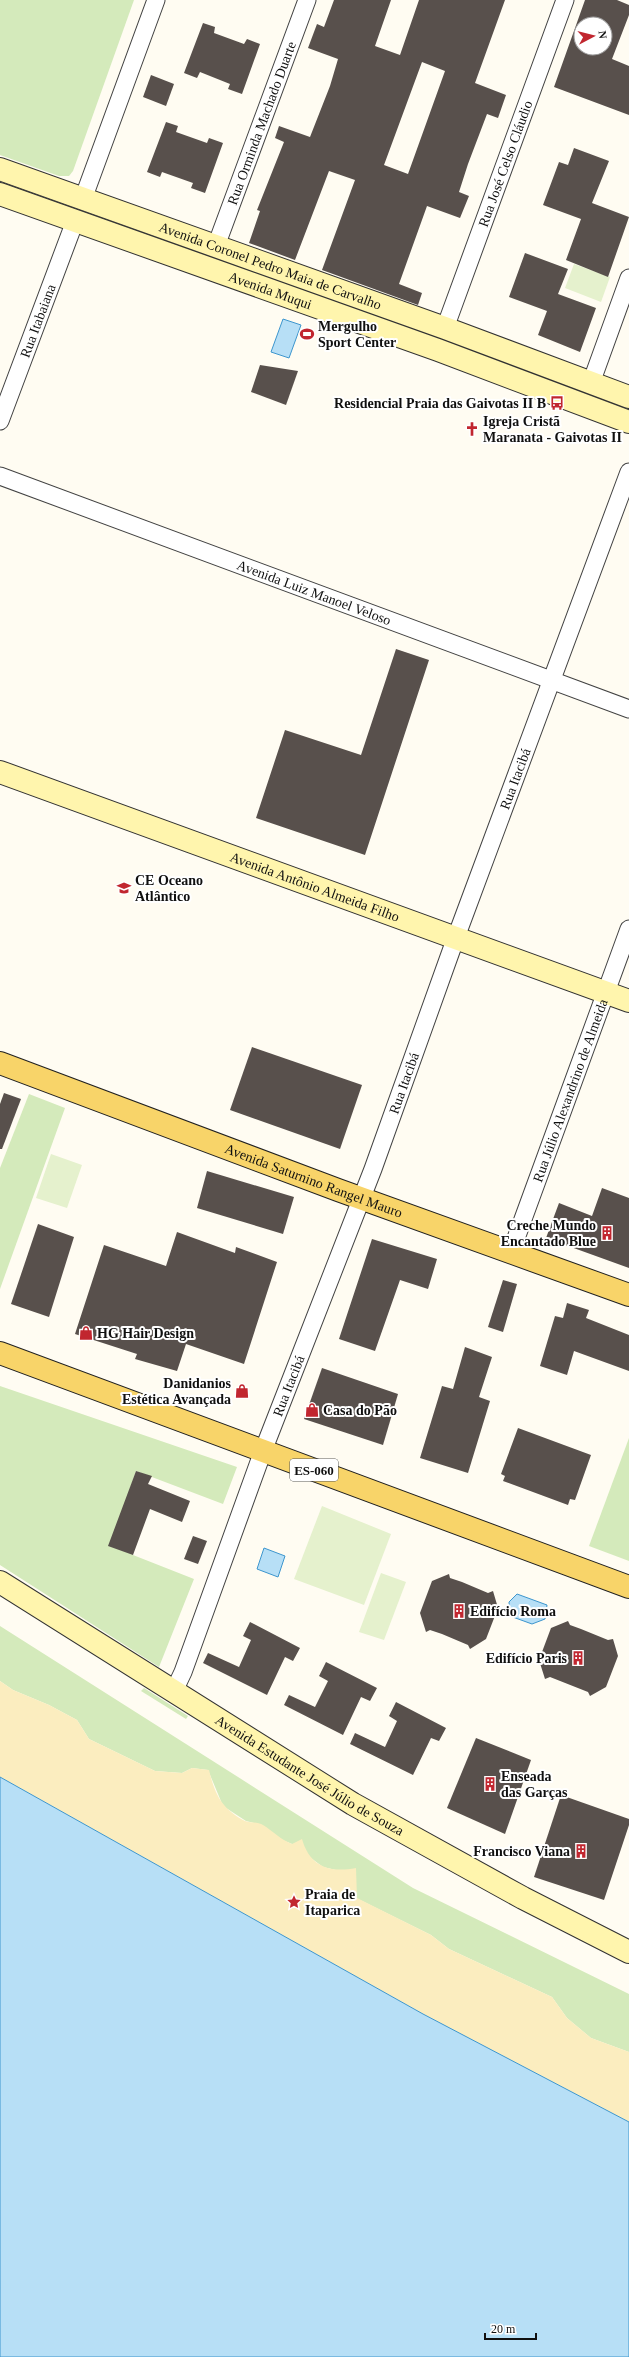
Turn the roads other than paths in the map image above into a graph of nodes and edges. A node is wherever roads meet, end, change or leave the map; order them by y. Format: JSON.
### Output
{"nodes":[{"id":1,"x":156,"y":0,"type":"edge"},
{"id":2,"x":307,"y":0,"type":"edge"},
{"id":3,"x":565,"y":0,"type":"edge"},
{"id":4,"x":0,"y":169,"type":"edge"},
{"id":5,"x":0,"y":194,"type":"edge"},
{"id":6,"x":83,"y":199,"type":"junction"},
{"id":7,"x":75,"y":221,"type":"junction"},
{"id":8,"x":216,"y":246,"type":"junction"},
{"id":9,"x":208,"y":268,"type":"junction"},
{"id":10,"x":629,"y":278,"type":"edge"},
{"id":11,"x":445,"y":328,"type":"junction"},
{"id":12,"x":438,"y":350,"type":"junction"},
{"id":13,"x":591,"y":383,"type":"junction"},
{"id":14,"x":629,"y":397,"type":"edge"},
{"id":15,"x":0,"y":421,"type":"edge"},
{"id":16,"x":629,"y":422,"type":"edge"},
{"id":17,"x":629,"y":472,"type":"edge"},
{"id":18,"x":0,"y":476,"type":"edge"},
{"id":19,"x":553,"y":681,"type":"junction"},
{"id":20,"x":629,"y":709,"type":"edge"},
{"id":21,"x":0,"y":772,"type":"edge"},
{"id":22,"x":629,"y":929,"type":"edge"},
{"id":23,"x":455,"y":940,"type":"junction"},
{"id":24,"x":605,"y":993,"type":"junction"},
{"id":25,"x":629,"y":1001,"type":"edge"},
{"id":26,"x":0,"y":1063,"type":"edge"},
{"id":27,"x":361,"y":1198,"type":"junction"},
{"id":28,"x":511,"y":1252,"type":"junction"},
{"id":29,"x":629,"y":1295,"type":"edge"},
{"id":30,"x":0,"y":1353,"type":"edge"},
{"id":31,"x":264,"y":1451,"type":"junction"},
{"id":32,"x":0,"y":1582,"type":"edge"},
{"id":33,"x":629,"y":1586,"type":"edge"},
{"id":34,"x":174,"y":1691,"type":"junction"},
{"id":35,"x":629,"y":1952,"type":"edge"}],
"edges":[{"from":1,"to":6,"type":"street"},
{"from":2,"to":8,"type":"street","name":"Rua Orminda Machado Duarte"},
{"from":3,"to":11,"type":"street","name":"Rua José Celso Cláudio"},
{"from":4,"to":6,"type":"street","name":"Avenida Coronel Pedro Maia de Carvalho"},
{"from":5,"to":7,"type":"street","name":"Avenida Muqui"},
{"from":6,"to":7,"type":"street"},
{"from":6,"to":8,"type":"street","name":"Avenida Coronel Pedro Maia de Carvalho"},
{"from":7,"to":9,"type":"street","name":"Avenida Muqui"},
{"from":7,"to":15,"type":"street","name":"Rua Itabaiana"},
{"from":8,"to":9,"type":"street"},
{"from":8,"to":11,"type":"street","name":"Avenida Coronel Pedro Maia de Carvalho"},
{"from":9,"to":12,"type":"street","name":"Avenida Muqui"},
{"from":10,"to":13,"type":"street"},
{"from":11,"to":12,"type":"street"},
{"from":11,"to":13,"type":"street","name":"Avenida Coronel Pedro Maia de Carvalho"},
{"from":12,"to":16,"type":"street","name":"Avenida Muqui"},
{"from":13,"to":14,"type":"street","name":"Avenida Coronel Pedro Maia de Carvalho"},
{"from":17,"to":19,"type":"street","name":"Rua Itacibá"},
{"from":18,"to":19,"type":"street","name":"Avenida Luiz Manoel Veloso"},
{"from":19,"to":20,"type":"street","name":"Avenida Luiz Manoel Veloso"},
{"from":19,"to":23,"type":"street","name":"Rua Itacibá"},
{"from":21,"to":23,"type":"street","name":"Avenida Antônio Almeida Filho"},
{"from":22,"to":24,"type":"street","name":"Rua Júlio Alexandrino de Almeida"},
{"from":23,"to":24,"type":"street","name":"Avenida Antônio Almeida Filho"},
{"from":23,"to":27,"type":"street","name":"Rua Itacibá"},
{"from":24,"to":25,"type":"street","name":"Avenida Antônio Almeida Filho"},
{"from":24,"to":28,"type":"street","name":"Rua Júlio Alexandrino de Almeida"},
{"from":26,"to":27,"type":"main road","name":"Avenida Saturnino Rangel Mauro"},
{"from":27,"to":28,"type":"main road","name":"Avenida Saturnino Rangel Mauro"},
{"from":27,"to":31,"type":"street","name":"Rua Itacibá"},
{"from":28,"to":29,"type":"main road","name":"Avenida Saturnino Rangel Mauro"},
{"from":30,"to":31,"type":"main road","number":"ES-060"},
{"from":31,"to":33,"type":"main road","number":"ES-060"},
{"from":31,"to":34,"type":"street","name":"Rua Itacibá"},
{"from":32,"to":34,"type":"street","name":"Avenida Estudante José Júlio de Souza"},
{"from":34,"to":35,"type":"street","name":"Avenida Estudante José Júlio de Souza"}]}
